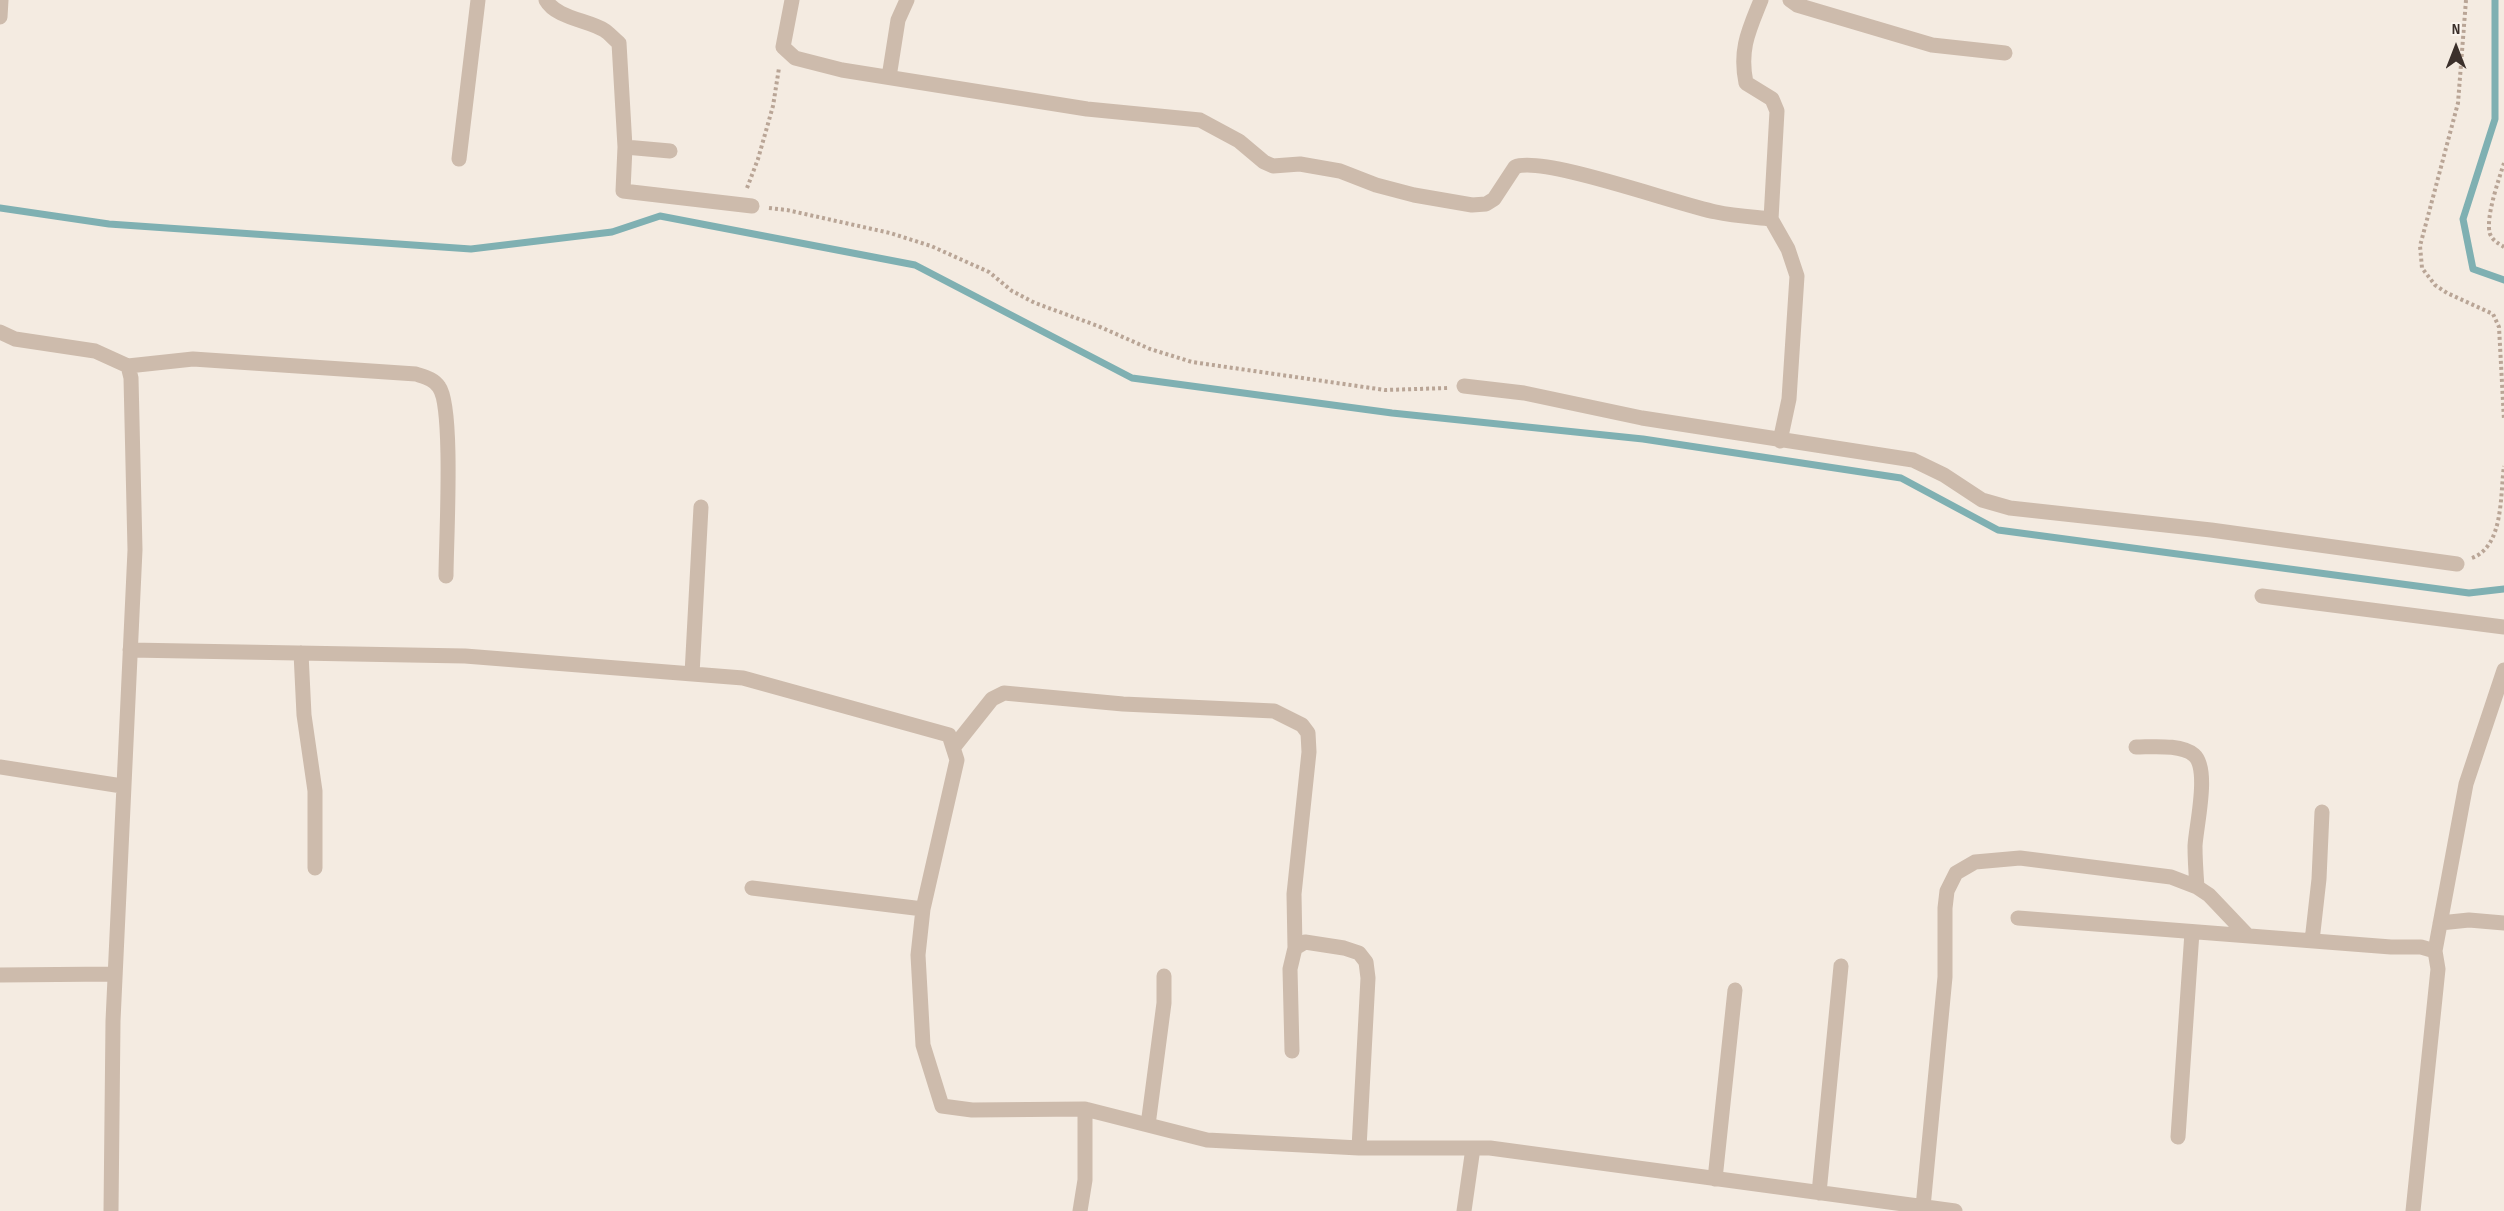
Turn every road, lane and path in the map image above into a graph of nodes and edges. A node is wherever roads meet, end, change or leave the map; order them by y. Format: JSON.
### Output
{"nodes":[{"id":1,"x":1,"y":0,"type":"edge"},
{"id":2,"x":478,"y":0,"type":"edge"},
{"id":3,"x":546,"y":0,"type":"edge"},
{"id":4,"x":792,"y":0,"type":"edge"},
{"id":5,"x":908,"y":0,"type":"edge"},
{"id":6,"x":1761,"y":0,"type":"edge"},
{"id":7,"x":1790,"y":0,"type":"edge"},
{"id":8,"x":2466,"y":0,"type":"edge"},
{"id":9,"x":0,"y":17,"type":"edge"},
{"id":10,"x":783,"y":47,"type":"junction"},
{"id":11,"x":2005,"y":53,"type":"dead end"},
{"id":12,"x":889,"y":77,"type":"junction"},
{"id":13,"x":626,"y":147,"type":"junction"},
{"id":14,"x":670,"y":152,"type":"dead end"},
{"id":15,"x":459,"y":159,"type":"dead end"},
{"id":16,"x":2504,"y":163,"type":"edge"},
{"id":17,"x":752,"y":206,"type":"junction"},
{"id":18,"x":1771,"y":219,"type":"junction"},
{"id":19,"x":2504,"y":247,"type":"edge"},
{"id":20,"x":0,"y":332,"type":"edge"},
{"id":21,"x":128,"y":366,"type":"junction"},
{"id":22,"x":1464,"y":386,"type":"joint"},
{"id":23,"x":2504,"y":420,"type":"edge"},
{"id":24,"x":1780,"y":441,"type":"junction"},
{"id":25,"x":2504,"y":466,"type":"edge"},
{"id":26,"x":701,"y":507,"type":"dead end"},
{"id":27,"x":2457,"y":564,"type":"joint"},
{"id":28,"x":446,"y":576,"type":"dead end"},
{"id":29,"x":2262,"y":596,"type":"dead end"},
{"id":30,"x":2504,"y":627,"type":"edge"},
{"id":31,"x":130,"y":650,"type":"junction"},
{"id":32,"x":301,"y":653,"type":"junction"},
{"id":33,"x":2504,"y":670,"type":"edge"},
{"id":34,"x":692,"y":674,"type":"junction"},
{"id":35,"x":2136,"y":747,"type":"dead end"},
{"id":36,"x":953,"y":748,"type":"junction"},
{"id":37,"x":0,"y":766,"type":"edge"},
{"id":38,"x":122,"y":786,"type":"junction"},
{"id":39,"x":2322,"y":812,"type":"dead end"},
{"id":40,"x":315,"y":868,"type":"dead end"},
{"id":41,"x":2197,"y":887,"type":"junction"},
{"id":42,"x":752,"y":888,"type":"dead end"},
{"id":43,"x":923,"y":909,"type":"junction"},
{"id":44,"x":2018,"y":918,"type":"dead end"},
{"id":45,"x":2440,"y":923,"type":"junction"},
{"id":46,"x":2504,"y":923,"type":"edge"},
{"id":47,"x":2192,"y":932,"type":"junction"},
{"id":48,"x":2248,"y":936,"type":"junction"},
{"id":49,"x":2312,"y":941,"type":"junction"},
{"id":50,"x":1294,"y":948,"type":"junction"},
{"id":51,"x":2435,"y":951,"type":"junction"},
{"id":52,"x":1841,"y":966,"type":"dead end"},
{"id":53,"x":115,"y":974,"type":"junction"},
{"id":54,"x":0,"y":975,"type":"edge"},
{"id":55,"x":1164,"y":976,"type":"dead end"},
{"id":56,"x":1735,"y":990,"type":"dead end"},
{"id":57,"x":1292,"y":1051,"type":"dead end"},
{"id":58,"x":1085,"y":1109,"type":"junction"},
{"id":59,"x":1148,"y":1125,"type":"junction"},
{"id":60,"x":2178,"y":1137,"type":"dead end"},
{"id":61,"x":1359,"y":1148,"type":"junction"},
{"id":62,"x":1473,"y":1148,"type":"junction"},
{"id":63,"x":1715,"y":1179,"type":"junction"},
{"id":64,"x":1819,"y":1193,"type":"junction"},
{"id":65,"x":1923,"y":1207,"type":"junction"},
{"id":66,"x":111,"y":1211,"type":"edge"},
{"id":67,"x":1080,"y":1211,"type":"edge"},
{"id":68,"x":1464,"y":1211,"type":"edge"},
{"id":69,"x":1955,"y":1211,"type":"edge"},
{"id":70,"x":2413,"y":1211,"type":"edge"}],
"edges":[{"from":1,"to":9,"type":"street"},
{"from":2,"to":15,"type":"street"},
{"from":3,"to":13,"type":"street"},
{"from":4,"to":10,"type":"street"},
{"from":5,"to":12,"type":"street"},
{"from":6,"to":18,"type":"street"},
{"from":7,"to":11,"type":"street"},
{"from":8,"to":23,"type":"path"},
{"from":10,"to":12,"type":"street"},
{"from":10,"to":17,"type":"path"},
{"from":12,"to":18,"type":"street"},
{"from":13,"to":14,"type":"street"},
{"from":13,"to":17,"type":"street"},
{"from":16,"to":19,"type":"path"},
{"from":17,"to":22,"type":"path"},
{"from":18,"to":24,"type":"street"},
{"from":20,"to":21,"type":"street"},
{"from":21,"to":28,"type":"street"},
{"from":21,"to":31,"type":"street"},
{"from":22,"to":24,"type":"street"},
{"from":24,"to":27,"type":"street"},
{"from":25,"to":27,"type":"path"},
{"from":26,"to":34,"type":"street"},
{"from":29,"to":30,"type":"street"},
{"from":31,"to":32,"type":"street"},
{"from":31,"to":38,"type":"street"},
{"from":32,"to":34,"type":"street"},
{"from":32,"to":40,"type":"street"},
{"from":33,"to":45,"type":"street"},
{"from":34,"to":36,"type":"street"},
{"from":35,"to":41,"type":"street"},
{"from":36,"to":43,"type":"street"},
{"from":36,"to":50,"type":"street"},
{"from":37,"to":38,"type":"street"},
{"from":38,"to":53,"type":"street"},
{"from":39,"to":49,"type":"street"},
{"from":41,"to":48,"type":"street"},
{"from":41,"to":65,"type":"street"},
{"from":42,"to":43,"type":"street"},
{"from":43,"to":58,"type":"street"},
{"from":44,"to":47,"type":"street"},
{"from":45,"to":46,"type":"street"},
{"from":45,"to":51,"type":"street"},
{"from":47,"to":48,"type":"street"},
{"from":47,"to":60,"type":"street"},
{"from":48,"to":49,"type":"street"},
{"from":49,"to":51,"type":"street"},
{"from":50,"to":57,"type":"street"},
{"from":50,"to":61,"type":"street"},
{"from":51,"to":70,"type":"street"},
{"from":52,"to":64,"type":"street"},
{"from":53,"to":54,"type":"street"},
{"from":53,"to":66,"type":"street"},
{"from":55,"to":59,"type":"street"},
{"from":56,"to":63,"type":"street"},
{"from":58,"to":59,"type":"street"},
{"from":58,"to":67,"type":"street"},
{"from":59,"to":61,"type":"street"},
{"from":61,"to":62,"type":"street"},
{"from":62,"to":63,"type":"street"},
{"from":62,"to":68,"type":"street"},
{"from":63,"to":64,"type":"street"},
{"from":64,"to":65,"type":"street"},
{"from":65,"to":69,"type":"street"}]}
